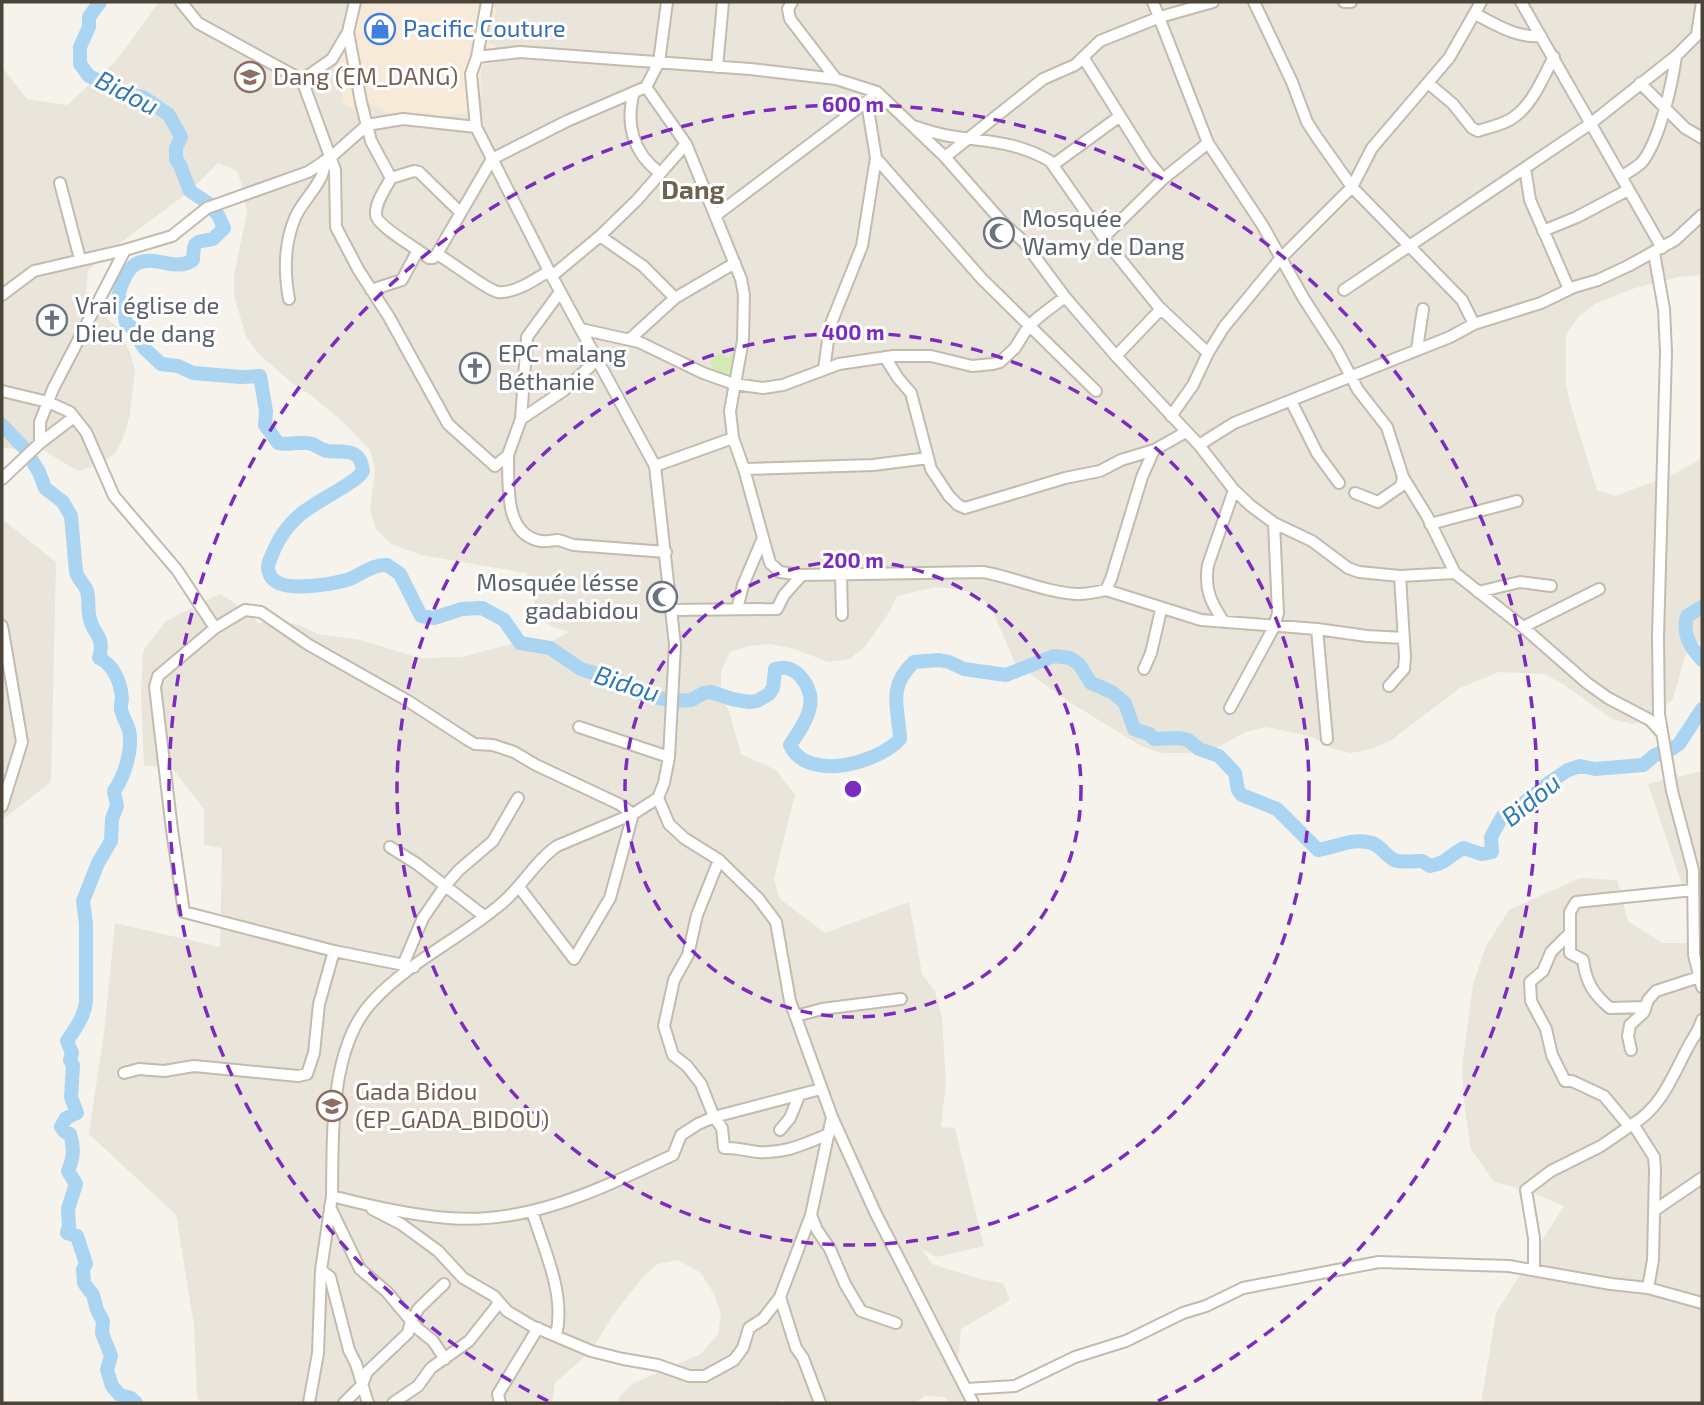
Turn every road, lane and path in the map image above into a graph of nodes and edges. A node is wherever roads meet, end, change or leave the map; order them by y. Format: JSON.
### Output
{"nodes":[{"id":1,"x":181,"y":2,"type":"edge"},
{"id":2,"x":355,"y":2,"type":"edge"},
{"id":3,"x":487,"y":2,"type":"edge"},
{"id":4,"x":667,"y":2,"type":"edge"},
{"id":5,"x":723,"y":2,"type":"edge"},
{"id":6,"x":792,"y":2,"type":"edge"},
{"id":7,"x":1153,"y":2,"type":"edge"},
{"id":8,"x":1213,"y":2,"type":"edge"},
{"id":9,"x":1254,"y":2,"type":"edge"},
{"id":10,"x":1345,"y":2,"type":"edge"},
{"id":11,"x":1351,"y":2,"type":"edge"},
{"id":12,"x":1481,"y":2,"type":"edge"},
{"id":13,"x":1521,"y":2,"type":"edge"},
{"id":14,"x":1702,"y":2,"type":"edge"},
{"id":15,"x":1475,"y":14,"type":"junction"},
{"id":16,"x":1160,"y":17,"type":"junction"},
{"id":17,"x":348,"y":32,"type":"junction"},
{"id":18,"x":1700,"y":32,"type":"edge"},
{"id":19,"x":1541,"y":36,"type":"junction"},
{"id":20,"x":477,"y":57,"type":"junction"},
{"id":21,"x":1083,"y":57,"type":"junction"},
{"id":22,"x":1554,"y":57,"type":"junction"},
{"id":23,"x":1676,"y":57,"type":"junction"},
{"id":24,"x":659,"y":62,"type":"junction"},
{"id":25,"x":717,"y":67,"type":"junction"},
{"id":26,"x":836,"y":79,"type":"junction"},
{"id":27,"x":302,"y":80,"type":"junction"},
{"id":28,"x":1428,"y":83,"type":"junction"},
{"id":29,"x":1640,"y":83,"type":"junction"},
{"id":30,"x":646,"y":87,"type":"junction"},
{"id":31,"x":634,"y":92,"type":"junction"},
{"id":32,"x":877,"y":92,"type":"junction"},
{"id":33,"x":867,"y":103,"type":"junction"},
{"id":34,"x":1664,"y":109,"type":"junction"},
{"id":35,"x":1120,"y":116,"type":"junction"},
{"id":36,"x":1590,"y":124,"type":"junction"},
{"id":37,"x":367,"y":125,"type":"junction"},
{"id":38,"x":911,"y":126,"type":"junction"},
{"id":39,"x":476,"y":127,"type":"junction"},
{"id":40,"x":969,"y":138,"type":"junction"},
{"id":41,"x":1702,"y":138,"type":"edge"},
{"id":42,"x":1208,"y":143,"type":"junction"},
{"id":43,"x":686,"y":144,"type":"junction"},
{"id":44,"x":945,"y":157,"type":"junction"},
{"id":45,"x":876,"y":158,"type":"junction"},
{"id":46,"x":492,"y":159,"type":"junction"},
{"id":47,"x":327,"y":160,"type":"junction"},
{"id":48,"x":1053,"y":165,"type":"junction"},
{"id":49,"x":1525,"y":168,"type":"junction"},
{"id":50,"x":660,"y":173,"type":"junction"},
{"id":51,"x":1621,"y":177,"type":"junction"},
{"id":52,"x":391,"y":178,"type":"junction"},
{"id":53,"x":1163,"y":179,"type":"junction"},
{"id":54,"x":60,"y":183,"type":"dead end"},
{"id":55,"x":1352,"y":187,"type":"junction"},
{"id":56,"x":1628,"y":190,"type":"junction"},
{"id":57,"x":460,"y":212,"type":"junction"},
{"id":58,"x":1702,"y":215,"type":"edge"},
{"id":59,"x":715,"y":216,"type":"junction"},
{"id":60,"x":1543,"y":231,"type":"junction"},
{"id":61,"x":600,"y":236,"type":"junction"},
{"id":62,"x":1104,"y":237,"type":"junction"},
{"id":63,"x":1409,"y":245,"type":"junction"},
{"id":64,"x":125,"y":250,"type":"junction"},
{"id":65,"x":418,"y":250,"type":"junction"},
{"id":66,"x":1658,"y":251,"type":"junction"},
{"id":67,"x":437,"y":254,"type":"junction"},
{"id":68,"x":80,"y":259,"type":"junction"},
{"id":69,"x":1280,"y":259,"type":"junction"},
{"id":70,"x":735,"y":263,"type":"junction"},
{"id":71,"x":550,"y":274,"type":"junction"},
{"id":72,"x":1569,"y":289,"type":"junction"},
{"id":73,"x":370,"y":290,"type":"junction"},
{"id":74,"x":1344,"y":290,"type":"dead end"},
{"id":75,"x":560,"y":292,"type":"junction"},
{"id":76,"x":2,"y":295,"type":"edge"},
{"id":77,"x":1065,"y":297,"type":"junction"},
{"id":78,"x":289,"y":299,"type":"dead end"},
{"id":79,"x":676,"y":299,"type":"junction"},
{"id":80,"x":1423,"y":309,"type":"dead end"},
{"id":81,"x":1161,"y":310,"type":"junction"},
{"id":82,"x":1475,"y":324,"type":"junction"},
{"id":83,"x":1028,"y":327,"type":"junction"},
{"id":84,"x":581,"y":330,"type":"junction"},
{"id":85,"x":630,"y":339,"type":"junction"},
{"id":86,"x":1417,"y":349,"type":"junction"},
{"id":87,"x":1208,"y":353,"type":"junction"},
{"id":88,"x":1116,"y":356,"type":"junction"},
{"id":89,"x":886,"y":357,"type":"junction"},
{"id":90,"x":597,"y":360,"type":"junction"},
{"id":91,"x":824,"y":369,"type":"junction"},
{"id":92,"x":1350,"y":376,"type":"junction"},
{"id":93,"x":734,"y":384,"type":"junction"},
{"id":94,"x":2,"y":391,"type":"edge"},
{"id":95,"x":1096,"y":391,"type":"dead end"},
{"id":96,"x":1292,"y":401,"type":"junction"},
{"id":97,"x":48,"y":402,"type":"junction"},
{"id":98,"x":1171,"y":416,"type":"junction"},
{"id":99,"x":74,"y":417,"type":"junction"},
{"id":100,"x":521,"y":419,"type":"junction"},
{"id":101,"x":1186,"y":432,"type":"junction"},
{"id":102,"x":733,"y":438,"type":"junction"},
{"id":103,"x":40,"y":443,"type":"junction"},
{"id":104,"x":1199,"y":445,"type":"junction"},
{"id":105,"x":1154,"y":450,"type":"junction"},
{"id":106,"x":508,"y":455,"type":"junction"},
{"id":107,"x":928,"y":458,"type":"junction"},
{"id":108,"x":655,"y":466,"type":"junction"},
{"id":109,"x":744,"y":469,"type":"junction"},
{"id":110,"x":1403,"y":477,"type":"junction"},
{"id":111,"x":2,"y":479,"type":"edge"},
{"id":112,"x":1339,"y":483,"type":"dead end"},
{"id":113,"x":1234,"y":490,"type":"junction"},
{"id":114,"x":1355,"y":493,"type":"dead end"},
{"id":115,"x":1517,"y":500,"type":"dead end"},
{"id":116,"x":1275,"y":523,"type":"junction"},
{"id":117,"x":1430,"y":523,"type":"junction"},
{"id":118,"x":763,"y":538,"type":"junction"},
{"id":119,"x":666,"y":552,"type":"junction"},
{"id":120,"x":841,"y":573,"type":"junction"},
{"id":121,"x":1455,"y":573,"type":"junction"},
{"id":122,"x":802,"y":575,"type":"junction"},
{"id":123,"x":1401,"y":576,"type":"junction"},
{"id":124,"x":1550,"y":586,"type":"dead end"},
{"id":125,"x":1599,"y":589,"type":"dead end"},
{"id":126,"x":1106,"y":590,"type":"junction"},
{"id":127,"x":1478,"y":592,"type":"junction"},
{"id":128,"x":737,"y":609,"type":"junction"},
{"id":129,"x":671,"y":610,"type":"junction"},
{"id":130,"x":1161,"y":610,"type":"junction"},
{"id":131,"x":842,"y":615,"type":"dead end"},
{"id":132,"x":1224,"y":622,"type":"junction"},
{"id":133,"x":2,"y":626,"type":"edge"},
{"id":134,"x":1523,"y":626,"type":"junction"},
{"id":135,"x":1274,"y":627,"type":"junction"},
{"id":136,"x":215,"y":628,"type":"junction"},
{"id":137,"x":1317,"y":629,"type":"junction"},
{"id":138,"x":1404,"y":638,"type":"junction"},
{"id":139,"x":1144,"y":669,"type":"dead end"},
{"id":140,"x":1389,"y":685,"type":"dead end"},
{"id":141,"x":1230,"y":708,"type":"dead end"},
{"id":142,"x":579,"y":727,"type":"dead end"},
{"id":143,"x":1660,"y":731,"type":"junction"},
{"id":144,"x":1327,"y":739,"type":"dead end"},
{"id":145,"x":669,"y":757,"type":"junction"},
{"id":146,"x":518,"y":798,"type":"dead end"},
{"id":147,"x":658,"y":798,"type":"junction"},
{"id":148,"x":2,"y":806,"type":"edge"},
{"id":149,"x":633,"y":814,"type":"junction"},
{"id":150,"x":390,"y":848,"type":"dead end"},
{"id":151,"x":719,"y":860,"type":"junction"},
{"id":152,"x":444,"y":886,"type":"junction"},
{"id":153,"x":519,"y":887,"type":"junction"},
{"id":154,"x":1693,"y":890,"type":"junction"},
{"id":155,"x":484,"y":916,"type":"junction"},
{"id":156,"x":1569,"y":934,"type":"junction"},
{"id":157,"x":334,"y":951,"type":"junction"},
{"id":158,"x":408,"y":966,"type":"junction"},
{"id":159,"x":1701,"y":982,"type":"edge"},
{"id":160,"x":901,"y":999,"type":"dead end"},
{"id":161,"x":1645,"y":1007,"type":"junction"},
{"id":162,"x":796,"y":1016,"type":"junction"},
{"id":163,"x":1702,"y":1020,"type":"edge"},
{"id":164,"x":1632,"y":1049,"type":"dead end"},
{"id":165,"x":124,"y":1073,"type":"dead end"},
{"id":166,"x":821,"y":1089,"type":"junction"},
{"id":167,"x":799,"y":1096,"type":"junction"},
{"id":168,"x":714,"y":1117,"type":"junction"},
{"id":169,"x":832,"y":1117,"type":"junction"},
{"id":170,"x":1631,"y":1125,"type":"junction"},
{"id":171,"x":780,"y":1130,"type":"dead end"},
{"id":172,"x":829,"y":1134,"type":"junction"},
{"id":173,"x":1702,"y":1178,"type":"edge"},
{"id":174,"x":331,"y":1202,"type":"junction"},
{"id":175,"x":366,"y":1205,"type":"junction"},
{"id":176,"x":1655,"y":1210,"type":"junction"},
{"id":177,"x":532,"y":1211,"type":"junction"},
{"id":178,"x":811,"y":1215,"type":"junction"},
{"id":179,"x":321,"y":1270,"type":"junction"},
{"id":180,"x":1534,"y":1270,"type":"junction"},
{"id":181,"x":444,"y":1284,"type":"dead end"},
{"id":182,"x":1648,"y":1288,"type":"junction"},
{"id":183,"x":780,"y":1297,"type":"junction"},
{"id":184,"x":499,"y":1303,"type":"junction"},
{"id":185,"x":1702,"y":1303,"type":"edge"},
{"id":186,"x":411,"y":1321,"type":"junction"},
{"id":187,"x":896,"y":1324,"type":"dead end"},
{"id":188,"x":538,"y":1328,"type":"junction"},
{"id":189,"x":556,"y":1336,"type":"junction"},
{"id":190,"x":445,"y":1359,"type":"junction"},
{"id":191,"x":362,"y":1385,"type":"junction"},
{"id":192,"x":965,"y":1389,"type":"junction"},
{"id":193,"x":309,"y":1403,"type":"edge"},
{"id":194,"x":344,"y":1403,"type":"edge"},
{"id":195,"x":368,"y":1403,"type":"edge"},
{"id":196,"x":393,"y":1403,"type":"edge"},
{"id":197,"x":500,"y":1403,"type":"edge"},
{"id":198,"x":820,"y":1403,"type":"edge"},
{"id":199,"x":973,"y":1403,"type":"edge"}],
"edges":[{"from":1,"to":27,"type":"street"},
{"from":2,"to":17,"type":"street"},
{"from":3,"to":20,"type":"street"},
{"from":4,"to":24,"type":"street"},
{"from":5,"to":25,"type":"street"},
{"from":6,"to":26,"type":"street"},
{"from":7,"to":16,"type":"street"},
{"from":8,"to":16,"type":"street"},
{"from":9,"to":55,"type":"street"},
{"from":10,"to":11,"type":"street"},
{"from":12,"to":15,"type":"street"},
{"from":13,"to":19,"type":"street"},
{"from":14,"to":18,"type":"street"},
{"from":15,"to":19,"type":"street"},
{"from":15,"to":28,"type":"street"},
{"from":16,"to":21,"type":"street"},
{"from":16,"to":42,"type":"street"},
{"from":17,"to":27,"type":"street"},
{"from":17,"to":37,"type":"street"},
{"from":18,"to":23,"type":"street"},
{"from":19,"to":22,"type":"street"},
{"from":20,"to":24,"type":"street"},
{"from":20,"to":39,"type":"street"},
{"from":21,"to":35,"type":"street"},
{"from":21,"to":40,"type":"street"},
{"from":22,"to":28,"type":"street"},
{"from":22,"to":36,"type":"street"},
{"from":23,"to":29,"type":"street"},
{"from":23,"to":34,"type":"street"},
{"from":24,"to":25,"type":"street"},
{"from":24,"to":30,"type":"street"},
{"from":25,"to":26,"type":"street"},
{"from":26,"to":32,"type":"street"},
{"from":27,"to":47,"type":"street"},
{"from":28,"to":55,"type":"street"},
{"from":29,"to":34,"type":"street"},
{"from":29,"to":36,"type":"street"},
{"from":30,"to":31,"type":"street"},
{"from":30,"to":43,"type":"street"},
{"from":31,"to":46,"type":"street"},
{"from":31,"to":50,"type":"street"},
{"from":32,"to":33,"type":"street"},
{"from":32,"to":38,"type":"street"},
{"from":33,"to":45,"type":"street"},
{"from":33,"to":59,"type":"street"},
{"from":34,"to":41,"type":"street"},
{"from":34,"to":51,"type":"street"},
{"from":35,"to":48,"type":"street"},
{"from":35,"to":53,"type":"street"},
{"from":36,"to":49,"type":"street"},
{"from":36,"to":51,"type":"street"},
{"from":37,"to":39,"type":"street"},
{"from":37,"to":47,"type":"street"},
{"from":37,"to":52,"type":"street"},
{"from":38,"to":40,"type":"street"},
{"from":38,"to":44,"type":"street"},
{"from":39,"to":46,"type":"street"},
{"from":40,"to":44,"type":"street"},
{"from":40,"to":48,"type":"street"},
{"from":42,"to":53,"type":"street"},
{"from":42,"to":69,"type":"street"},
{"from":43,"to":50,"type":"street"},
{"from":43,"to":59,"type":"street"},
{"from":44,"to":77,"type":"street"},
{"from":45,"to":83,"type":"street"},
{"from":45,"to":91,"type":"street"},
{"from":46,"to":57,"type":"street"},
{"from":46,"to":71,"type":"street"},
{"from":47,"to":64,"type":"street"},
{"from":47,"to":73,"type":"street"},
{"from":47,"to":78,"type":"street"},
{"from":48,"to":62,"type":"street"},
{"from":49,"to":60,"type":"street"},
{"from":49,"to":63,"type":"street"},
{"from":50,"to":61,"type":"street"},
{"from":51,"to":56,"type":"street"},
{"from":52,"to":57,"type":"street"},
{"from":52,"to":65,"type":"street"},
{"from":53,"to":62,"type":"street"},
{"from":54,"to":68,"type":"street"},
{"from":55,"to":63,"type":"street"},
{"from":55,"to":69,"type":"street"},
{"from":56,"to":60,"type":"street"},
{"from":56,"to":66,"type":"street"},
{"from":57,"to":67,"type":"street"},
{"from":58,"to":66,"type":"street"},
{"from":59,"to":70,"type":"street"},
{"from":60,"to":72,"type":"street"},
{"from":61,"to":71,"type":"street"},
{"from":61,"to":79,"type":"street"},
{"from":62,"to":81,"type":"street"},
{"from":63,"to":74,"type":"street"},
{"from":63,"to":82,"type":"street"},
{"from":64,"to":68,"type":"street"},
{"from":64,"to":97,"type":"street"},
{"from":65,"to":67,"type":"street"},
{"from":65,"to":73,"type":"street"},
{"from":66,"to":72,"type":"street"},
{"from":66,"to":143,"type":"street"},
{"from":67,"to":71,"type":"street"},
{"from":68,"to":76,"type":"street"},
{"from":69,"to":87,"type":"street"},
{"from":69,"to":92,"type":"street"},
{"from":70,"to":79,"type":"street"},
{"from":70,"to":93,"type":"street"},
{"from":71,"to":75,"type":"street"},
{"from":72,"to":82,"type":"street"},
{"from":73,"to":106,"type":"street"},
{"from":75,"to":84,"type":"street"},
{"from":75,"to":100,"type":"street"},
{"from":77,"to":83,"type":"street"},
{"from":77,"to":88,"type":"street"},
{"from":79,"to":85,"type":"street"},
{"from":80,"to":86,"type":"street"},
{"from":81,"to":87,"type":"street"},
{"from":81,"to":88,"type":"street"},
{"from":82,"to":86,"type":"street"},
{"from":83,"to":89,"type":"street"},
{"from":83,"to":95,"type":"street"},
{"from":84,"to":85,"type":"street"},
{"from":84,"to":90,"type":"street"},
{"from":85,"to":93,"type":"street"},
{"from":86,"to":92,"type":"street"},
{"from":87,"to":98,"type":"street"},
{"from":88,"to":98,"type":"street"},
{"from":89,"to":91,"type":"street"},
{"from":89,"to":107,"type":"street"},
{"from":90,"to":100,"type":"street"},
{"from":90,"to":108,"type":"street"},
{"from":91,"to":93,"type":"street"},
{"from":92,"to":96,"type":"street"},
{"from":92,"to":110,"type":"street"},
{"from":93,"to":102,"type":"street"},
{"from":94,"to":97,"type":"street"},
{"from":96,"to":104,"type":"street"},
{"from":96,"to":112,"type":"street"},
{"from":97,"to":99,"type":"street"},
{"from":97,"to":103,"type":"street"},
{"from":98,"to":101,"type":"street"},
{"from":99,"to":103,"type":"street"},
{"from":99,"to":136,"type":"street"},
{"from":100,"to":106,"type":"street"},
{"from":101,"to":104,"type":"street"},
{"from":101,"to":105,"type":"street"},
{"from":102,"to":108,"type":"street"},
{"from":102,"to":109,"type":"street"},
{"from":103,"to":111,"type":"street"},
{"from":104,"to":113,"type":"street"},
{"from":105,"to":107,"type":"street"},
{"from":105,"to":126,"type":"street"},
{"from":106,"to":119,"type":"street"},
{"from":107,"to":109,"type":"street"},
{"from":108,"to":119,"type":"street"},
{"from":109,"to":118,"type":"street"},
{"from":110,"to":114,"type":"street"},
{"from":110,"to":117,"type":"street"},
{"from":113,"to":116,"type":"street"},
{"from":113,"to":132,"type":"street"},
{"from":115,"to":117,"type":"street"},
{"from":116,"to":123,"type":"street"},
{"from":116,"to":135,"type":"street"},
{"from":117,"to":121,"type":"street"},
{"from":118,"to":122,"type":"street"},
{"from":118,"to":128,"type":"street"},
{"from":119,"to":129,"type":"street"},
{"from":120,"to":122,"type":"street"},
{"from":120,"to":126,"type":"street"},
{"from":120,"to":131,"type":"street"},
{"from":121,"to":123,"type":"street"},
{"from":121,"to":127,"type":"street"},
{"from":122,"to":128,"type":"street"},
{"from":123,"to":138,"type":"street"},
{"from":124,"to":127,"type":"street"},
{"from":125,"to":134,"type":"street"},
{"from":126,"to":130,"type":"street"},
{"from":127,"to":134,"type":"street"},
{"from":128,"to":129,"type":"street"},
{"from":129,"to":145,"type":"street"},
{"from":130,"to":132,"type":"street"},
{"from":130,"to":139,"type":"street"},
{"from":132,"to":135,"type":"street"},
{"from":133,"to":148,"type":"street"},
{"from":134,"to":143,"type":"street"},
{"from":135,"to":137,"type":"street"},
{"from":135,"to":141,"type":"street"},
{"from":136,"to":149,"type":"street"},
{"from":136,"to":157,"type":"street"},
{"from":137,"to":138,"type":"street"},
{"from":137,"to":144,"type":"street"},
{"from":138,"to":140,"type":"street"},
{"from":142,"to":145,"type":"street"},
{"from":143,"to":154,"type":"street"},
{"from":145,"to":147,"type":"street"},
{"from":146,"to":152,"type":"street"},
{"from":147,"to":149,"type":"street"},
{"from":147,"to":151,"type":"street"},
{"from":149,"to":153,"type":"street"},
{"from":149,"to":153,"type":"street"},
{"from":150,"to":152,"type":"street"},
{"from":151,"to":162,"type":"street"},
{"from":151,"to":168,"type":"street"},
{"from":152,"to":155,"type":"street"},
{"from":152,"to":158,"type":"street"},
{"from":153,"to":155,"type":"street"},
{"from":154,"to":156,"type":"street"},
{"from":154,"to":159,"type":"street"},
{"from":155,"to":158,"type":"street"},
{"from":156,"to":161,"type":"street"},
{"from":156,"to":170,"type":"street"},
{"from":157,"to":158,"type":"street"},
{"from":157,"to":165,"type":"street"},
{"from":158,"to":174,"type":"street"},
{"from":159,"to":161,"type":"street"},
{"from":160,"to":162,"type":"street"},
{"from":161,"to":164,"type":"street"},
{"from":162,"to":166,"type":"street"},
{"from":163,"to":170,"type":"street"},
{"from":166,"to":167,"type":"street"},
{"from":166,"to":169,"type":"street"},
{"from":167,"to":168,"type":"street"},
{"from":167,"to":171,"type":"street"},
{"from":168,"to":172,"type":"street"},
{"from":168,"to":177,"type":"street"},
{"from":169,"to":172,"type":"street"},
{"from":169,"to":192,"type":"street"},
{"from":170,"to":176,"type":"street"},
{"from":170,"to":180,"type":"street"},
{"from":172,"to":178,"type":"street"},
{"from":173,"to":176,"type":"street"},
{"from":174,"to":175,"type":"street"},
{"from":174,"to":179,"type":"street"},
{"from":174,"to":186,"type":"street"},
{"from":175,"to":177,"type":"street"},
{"from":175,"to":184,"type":"street"},
{"from":176,"to":182,"type":"street"},
{"from":177,"to":189,"type":"street"},
{"from":178,"to":183,"type":"street"},
{"from":178,"to":187,"type":"street"},
{"from":179,"to":191,"type":"street"},
{"from":179,"to":193,"type":"street"},
{"from":180,"to":182,"type":"street"},
{"from":180,"to":192,"type":"street"},
{"from":181,"to":186,"type":"street"},
{"from":182,"to":185,"type":"street"},
{"from":183,"to":189,"type":"street"},
{"from":183,"to":198,"type":"street"},
{"from":184,"to":188,"type":"street"},
{"from":184,"to":190,"type":"street"},
{"from":186,"to":190,"type":"street"},
{"from":186,"to":191,"type":"street"},
{"from":188,"to":189,"type":"street"},
{"from":188,"to":197,"type":"street"},
{"from":190,"to":196,"type":"street"},
{"from":191,"to":194,"type":"street"},
{"from":191,"to":195,"type":"street"},
{"from":192,"to":199,"type":"street"}]}
